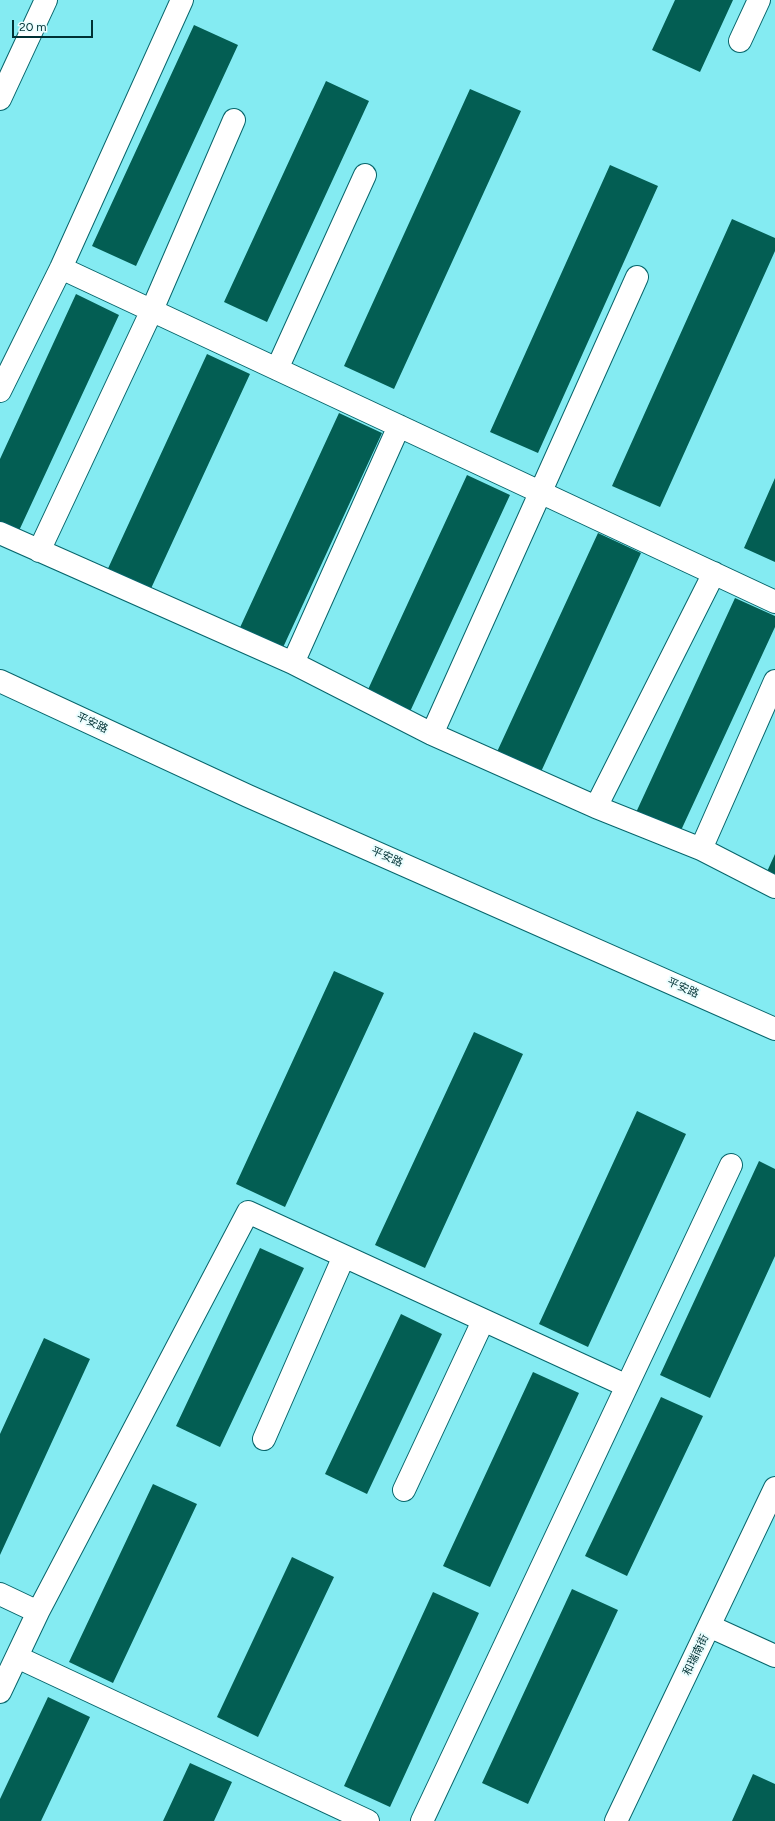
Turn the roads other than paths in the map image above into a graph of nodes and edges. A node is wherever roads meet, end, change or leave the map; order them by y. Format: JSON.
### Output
{"nodes":[{"id":1,"x":46,"y":0,"type":"edge"},
{"id":2,"x":182,"y":0,"type":"edge"},
{"id":3,"x":759,"y":0,"type":"edge"},
{"id":4,"x":740,"y":41,"type":"dead end"},
{"id":5,"x":0,"y":99,"type":"edge"},
{"id":6,"x":234,"y":120,"type":"dead end"},
{"id":7,"x":365,"y":175,"type":"dead end"},
{"id":8,"x":62,"y":268,"type":"junction"},
{"id":9,"x":637,"y":277,"type":"dead end"},
{"id":10,"x":152,"y":310,"type":"junction"},
{"id":11,"x":277,"y":369,"type":"junction"},
{"id":12,"x":0,"y":391,"type":"edge"},
{"id":13,"x":398,"y":426,"type":"junction"},
{"id":14,"x":540,"y":492,"type":"junction"},
{"id":15,"x":0,"y":532,"type":"edge"},
{"id":16,"x":39,"y":551,"type":"junction"},
{"id":17,"x":714,"y":573,"type":"junction"},
{"id":18,"x":775,"y":602,"type":"edge"},
{"id":19,"x":293,"y":663,"type":"junction"},
{"id":20,"x":0,"y":681,"type":"edge"},
{"id":21,"x":775,"y":681,"type":"edge"},
{"id":22,"x":432,"y":734,"type":"junction"},
{"id":23,"x":596,"y":807,"type":"junction"},
{"id":24,"x":700,"y":849,"type":"junction"},
{"id":25,"x":775,"y":887,"type":"edge"},
{"id":26,"x":775,"y":1029,"type":"edge"},
{"id":27,"x":731,"y":1165,"type":"dead end"},
{"id":28,"x":344,"y":1256,"type":"junction"},
{"id":29,"x":484,"y":1321,"type":"junction"},
{"id":30,"x":627,"y":1386,"type":"junction"},
{"id":31,"x":264,"y":1439,"type":"dead end"},
{"id":32,"x":775,"y":1488,"type":"edge"},
{"id":33,"x":404,"y":1490,"type":"dead end"},
{"id":34,"x":0,"y":1594,"type":"edge"},
{"id":35,"x":38,"y":1612,"type":"junction"},
{"id":36,"x":709,"y":1626,"type":"junction"},
{"id":37,"x":775,"y":1656,"type":"edge"},
{"id":38,"x":17,"y":1657,"type":"junction"},
{"id":39,"x":0,"y":1692,"type":"edge"},
{"id":40,"x":368,"y":1821,"type":"edge"},
{"id":41,"x":422,"y":1821,"type":"edge"},
{"id":42,"x":616,"y":1821,"type":"edge"}],
"edges":[{"from":1,"to":5,"type":"street"},
{"from":2,"to":8,"type":"street"},
{"from":3,"to":4,"type":"street"},
{"from":6,"to":10,"type":"street"},
{"from":7,"to":11,"type":"street"},
{"from":8,"to":10,"type":"street"},
{"from":8,"to":12,"type":"street"},
{"from":9,"to":14,"type":"street"},
{"from":10,"to":11,"type":"street"},
{"from":10,"to":16,"type":"street"},
{"from":11,"to":13,"type":"street"},
{"from":13,"to":14,"type":"street"},
{"from":13,"to":19,"type":"street"},
{"from":14,"to":17,"type":"street"},
{"from":14,"to":22,"type":"street"},
{"from":15,"to":16,"type":"street"},
{"from":16,"to":19,"type":"street"},
{"from":17,"to":18,"type":"street"},
{"from":17,"to":23,"type":"street"},
{"from":19,"to":22,"type":"street"},
{"from":20,"to":26,"type":"street","name":"平安路"},
{"from":21,"to":24,"type":"street"},
{"from":22,"to":23,"type":"street"},
{"from":23,"to":24,"type":"street"},
{"from":24,"to":25,"type":"street"},
{"from":27,"to":30,"type":"street"},
{"from":28,"to":29,"type":"street"},
{"from":28,"to":31,"type":"street"},
{"from":28,"to":35,"type":"street"},
{"from":29,"to":30,"type":"street"},
{"from":29,"to":33,"type":"street"},
{"from":30,"to":41,"type":"street"},
{"from":32,"to":36,"type":"street","name":"和瑞南街"},
{"from":34,"to":35,"type":"street"},
{"from":35,"to":38,"type":"street"},
{"from":36,"to":37,"type":"street"},
{"from":36,"to":42,"type":"street","name":"和瑞南街"},
{"from":38,"to":39,"type":"street"},
{"from":38,"to":40,"type":"street"}]}
